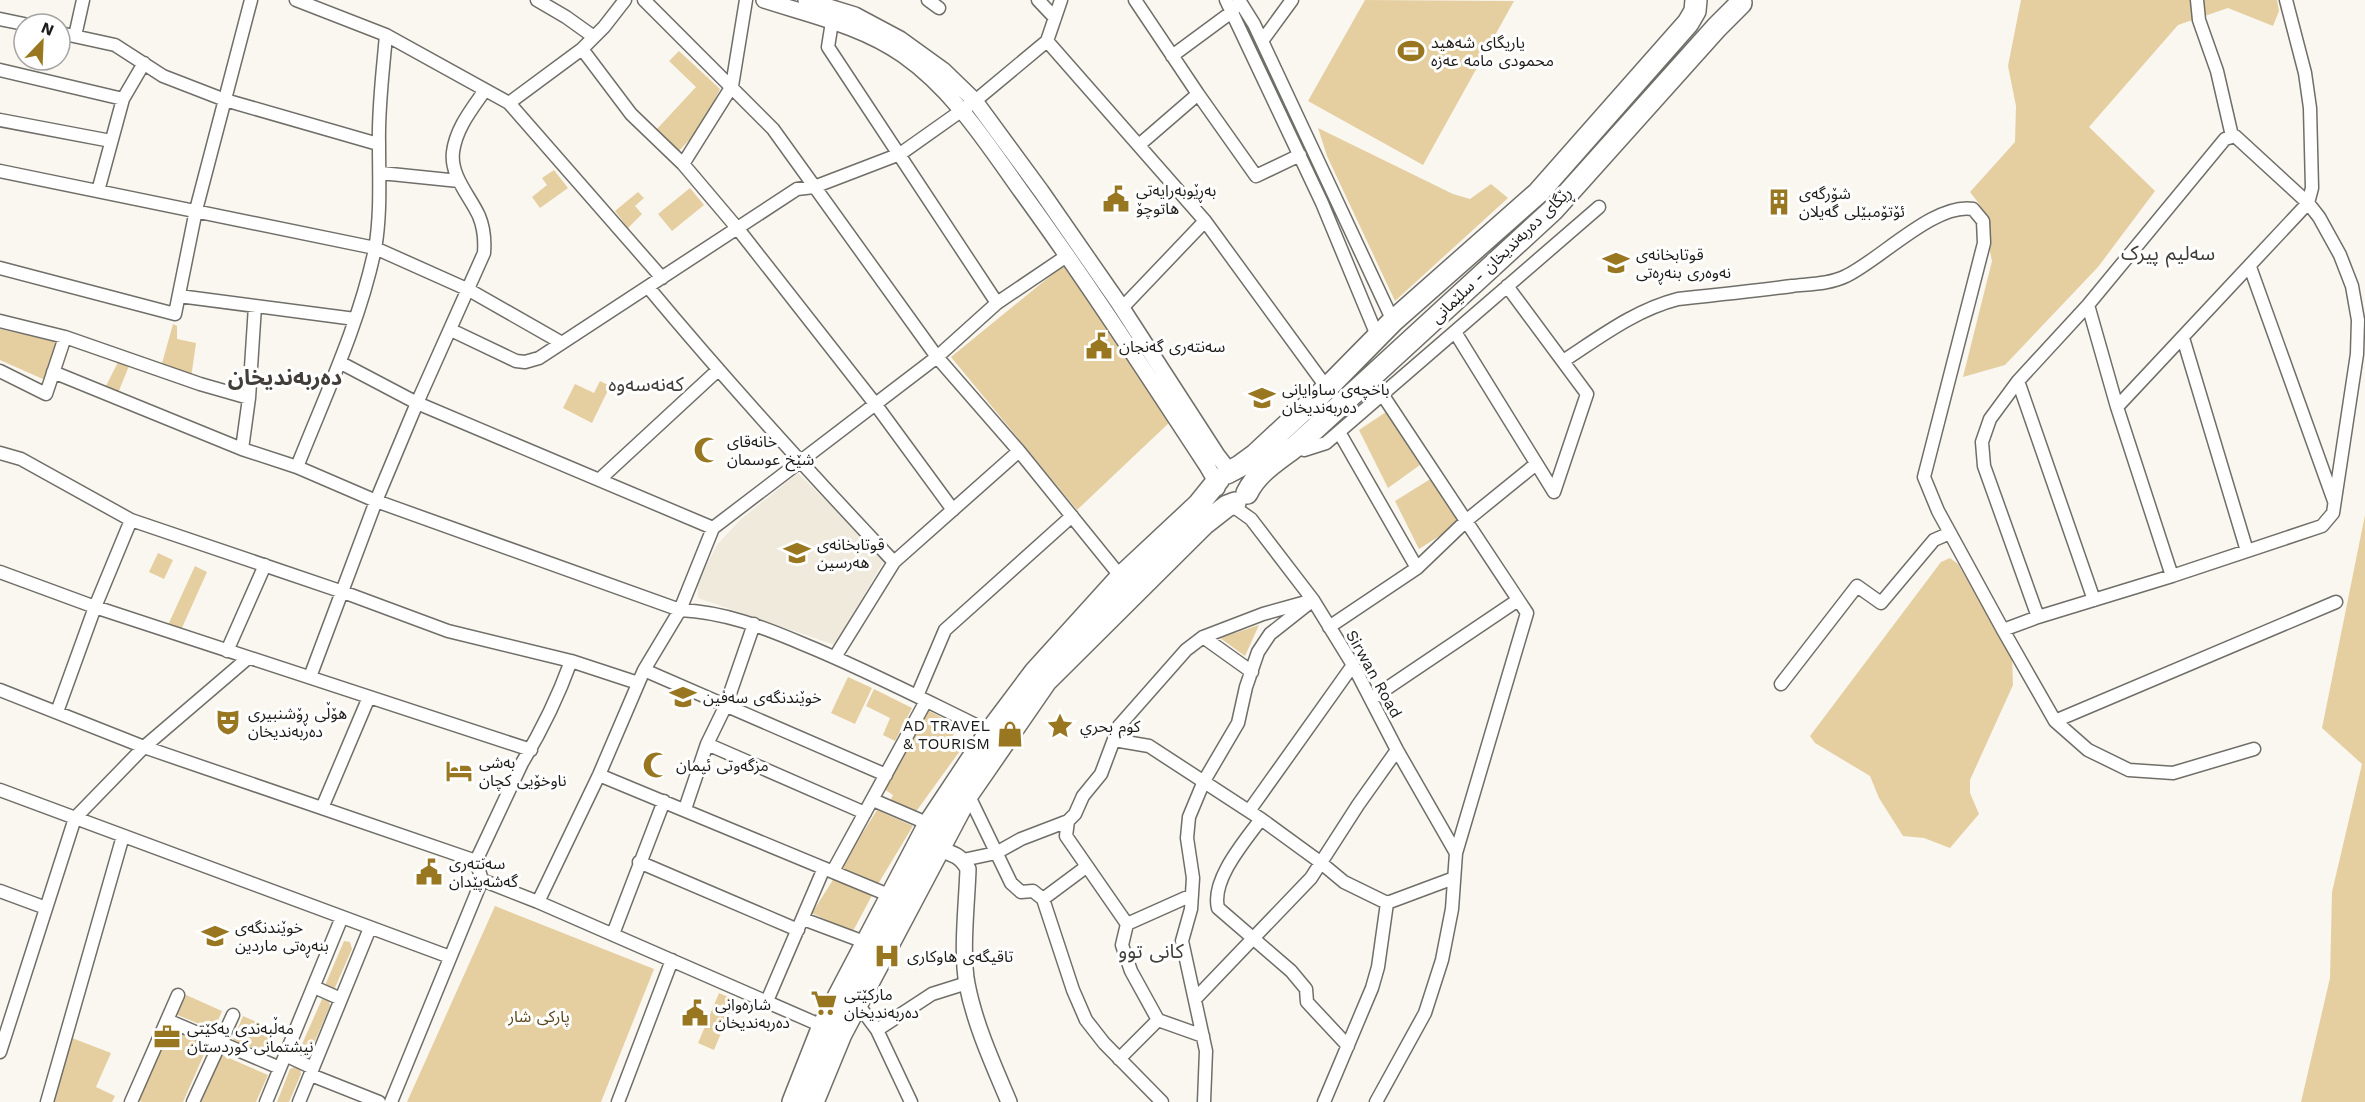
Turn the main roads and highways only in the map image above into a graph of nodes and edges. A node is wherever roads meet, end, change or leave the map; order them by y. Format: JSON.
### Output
{"nodes":[{"id":1,"x":1696,"y":0,"type":"edge"},
{"id":2,"x":1704,"y":0,"type":"edge"},
{"id":3,"x":1743,"y":2,"type":"edge"},
{"id":4,"x":1230,"y":487,"type":"junction"},
{"id":5,"x":832,"y":1030,"type":"junction"},
{"id":6,"x":793,"y":1102,"type":"edge"},
{"id":7,"x":813,"y":1102,"type":"edge"}],
"edges":[{"from":1,"to":4,"type":"highway","name":"ڕێگای دەربەندیخان - سلێمانی"},
{"from":2,"to":3,"type":"highway"},
{"from":3,"to":4,"type":"highway","name":"ڕێگای دەربەندیخان - سلێمانی"},
{"from":4,"to":5,"type":"highway"},
{"from":4,"to":5,"type":"highway"},
{"from":5,"to":6,"type":"highway"},
{"from":5,"to":7,"type":"highway"}]}
